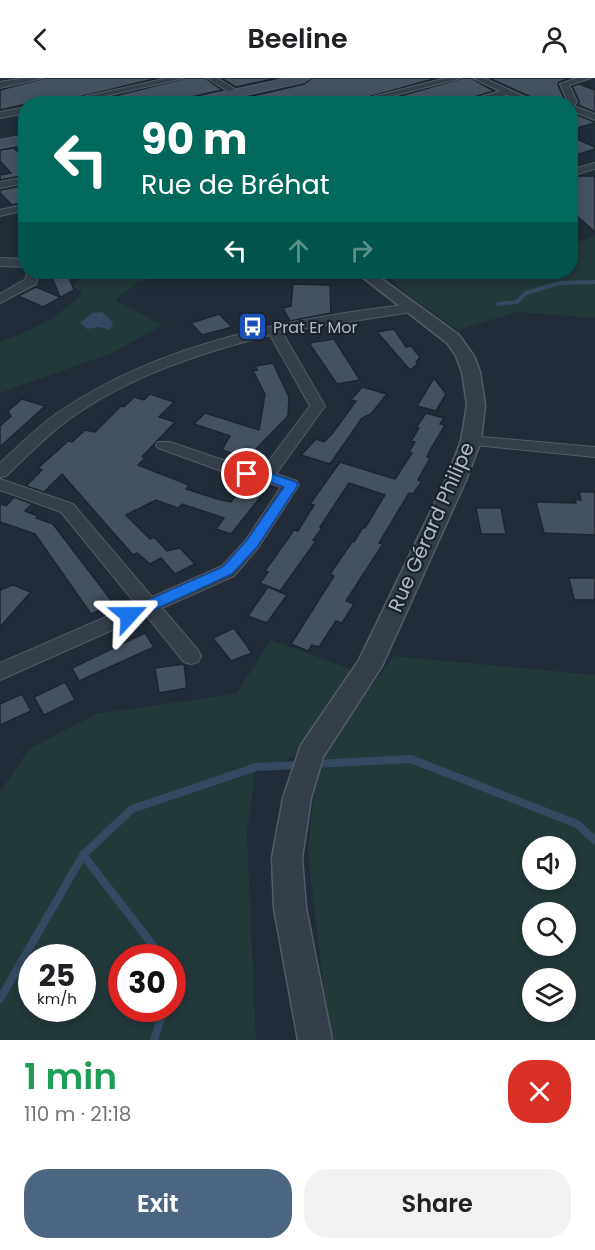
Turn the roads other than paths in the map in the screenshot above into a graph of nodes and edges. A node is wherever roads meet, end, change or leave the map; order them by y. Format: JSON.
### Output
{"nodes":[{"id":1,"x":38,"y":78,"type":"edge"},
{"id":2,"x":180,"y":78,"type":"edge"},
{"id":3,"x":211,"y":78,"type":"edge"},
{"id":4,"x":304,"y":78,"type":"edge"},
{"id":5,"x":424,"y":78,"type":"edge"},
{"id":6,"x":457,"y":78,"type":"edge"},
{"id":7,"x":477,"y":78,"type":"edge"},
{"id":8,"x":587,"y":78,"type":"edge"},
{"id":9,"x":435,"y":83,"type":"junction"},
{"id":10,"x":0,"y":85,"type":"edge"},
{"id":11,"x":508,"y":92,"type":"junction"},
{"id":12,"x":237,"y":93,"type":"junction"},
{"id":13,"x":94,"y":96,"type":"edge"},
{"id":14,"x":224,"y":96,"type":"edge"},
{"id":15,"x":382,"y":96,"type":"edge"},
{"id":16,"x":493,"y":96,"type":"edge"},
{"id":17,"x":517,"y":96,"type":"edge"},
{"id":18,"x":570,"y":96,"type":"edge"},
{"id":19,"x":578,"y":110,"type":"edge"},
{"id":20,"x":18,"y":112,"type":"edge"},
{"id":21,"x":0,"y":115,"type":"edge"},
{"id":22,"x":595,"y":117,"type":"edge"},
{"id":23,"x":18,"y":141,"type":"edge"},
{"id":24,"x":0,"y":144,"type":"edge"},
{"id":25,"x":595,"y":166,"type":"edge"},
{"id":26,"x":578,"y":171,"type":"edge"},
{"id":27,"x":18,"y":182,"type":"edge"},
{"id":28,"x":0,"y":186,"type":"edge"},
{"id":29,"x":18,"y":209,"type":"edge"},
{"id":30,"x":0,"y":213,"type":"edge"},
{"id":31,"x":0,"y":262,"type":"edge"},
{"id":32,"x":18,"y":263,"type":"edge"},
{"id":33,"x":32,"y":279,"type":"edge"},
{"id":34,"x":373,"y":279,"type":"edge"},
{"id":35,"x":0,"y":299,"type":"edge"},
{"id":36,"x":413,"y":308,"type":"junction"},
{"id":37,"x":274,"y":330,"type":"junction"},
{"id":38,"x":471,"y":441,"type":"junction"},
{"id":39,"x":164,"y":445,"type":"dead end"},
{"id":40,"x":595,"y":452,"type":"edge"},
{"id":41,"x":0,"y":472,"type":"edge"},
{"id":42,"x":266,"y":476,"type":"junction"},
{"id":43,"x":0,"y":484,"type":"edge"},
{"id":44,"x":150,"y":605,"type":"junction"},
{"id":45,"x":191,"y":656,"type":"dead end"},
{"id":46,"x":0,"y":672,"type":"edge"},
{"id":47,"x":315,"y":1040,"type":"edge"}],
"edges":[{"from":1,"to":10,"type":"street"},
{"from":2,"to":13,"type":"street"},
{"from":3,"to":12,"type":"street"},
{"from":4,"to":12,"type":"main road"},
{"from":5,"to":9,"type":"street"},
{"from":6,"to":9,"type":"street"},
{"from":7,"to":11,"type":"street"},
{"from":8,"to":18,"type":"street"},
{"from":9,"to":15,"type":"street"},
{"from":11,"to":16,"type":"street"},
{"from":11,"to":17,"type":"street"},
{"from":12,"to":14,"type":"main road"},
{"from":19,"to":22,"type":"street"},
{"from":20,"to":21,"type":"street"},
{"from":23,"to":24,"type":"main road"},
{"from":25,"to":26,"type":"street"},
{"from":27,"to":28,"type":"street"},
{"from":29,"to":30,"type":"street"},
{"from":31,"to":32,"type":"street"},
{"from":33,"to":35,"type":"street"},
{"from":34,"to":36,"type":"street","name":"Rue Gérard Philipe"},
{"from":36,"to":37,"type":"street"},
{"from":36,"to":38,"type":"street","name":"Rue Gérard Philipe"},
{"from":37,"to":41,"type":"street"},
{"from":37,"to":42,"type":"street"},
{"from":38,"to":40,"type":"street"},
{"from":38,"to":47,"type":"street","name":"Rue Gérard Philipe"},
{"from":39,"to":42,"type":"street"},
{"from":42,"to":44,"type":"street"},
{"from":43,"to":44,"type":"street"},
{"from":44,"to":45,"type":"street"},
{"from":44,"to":46,"type":"street"}]}
